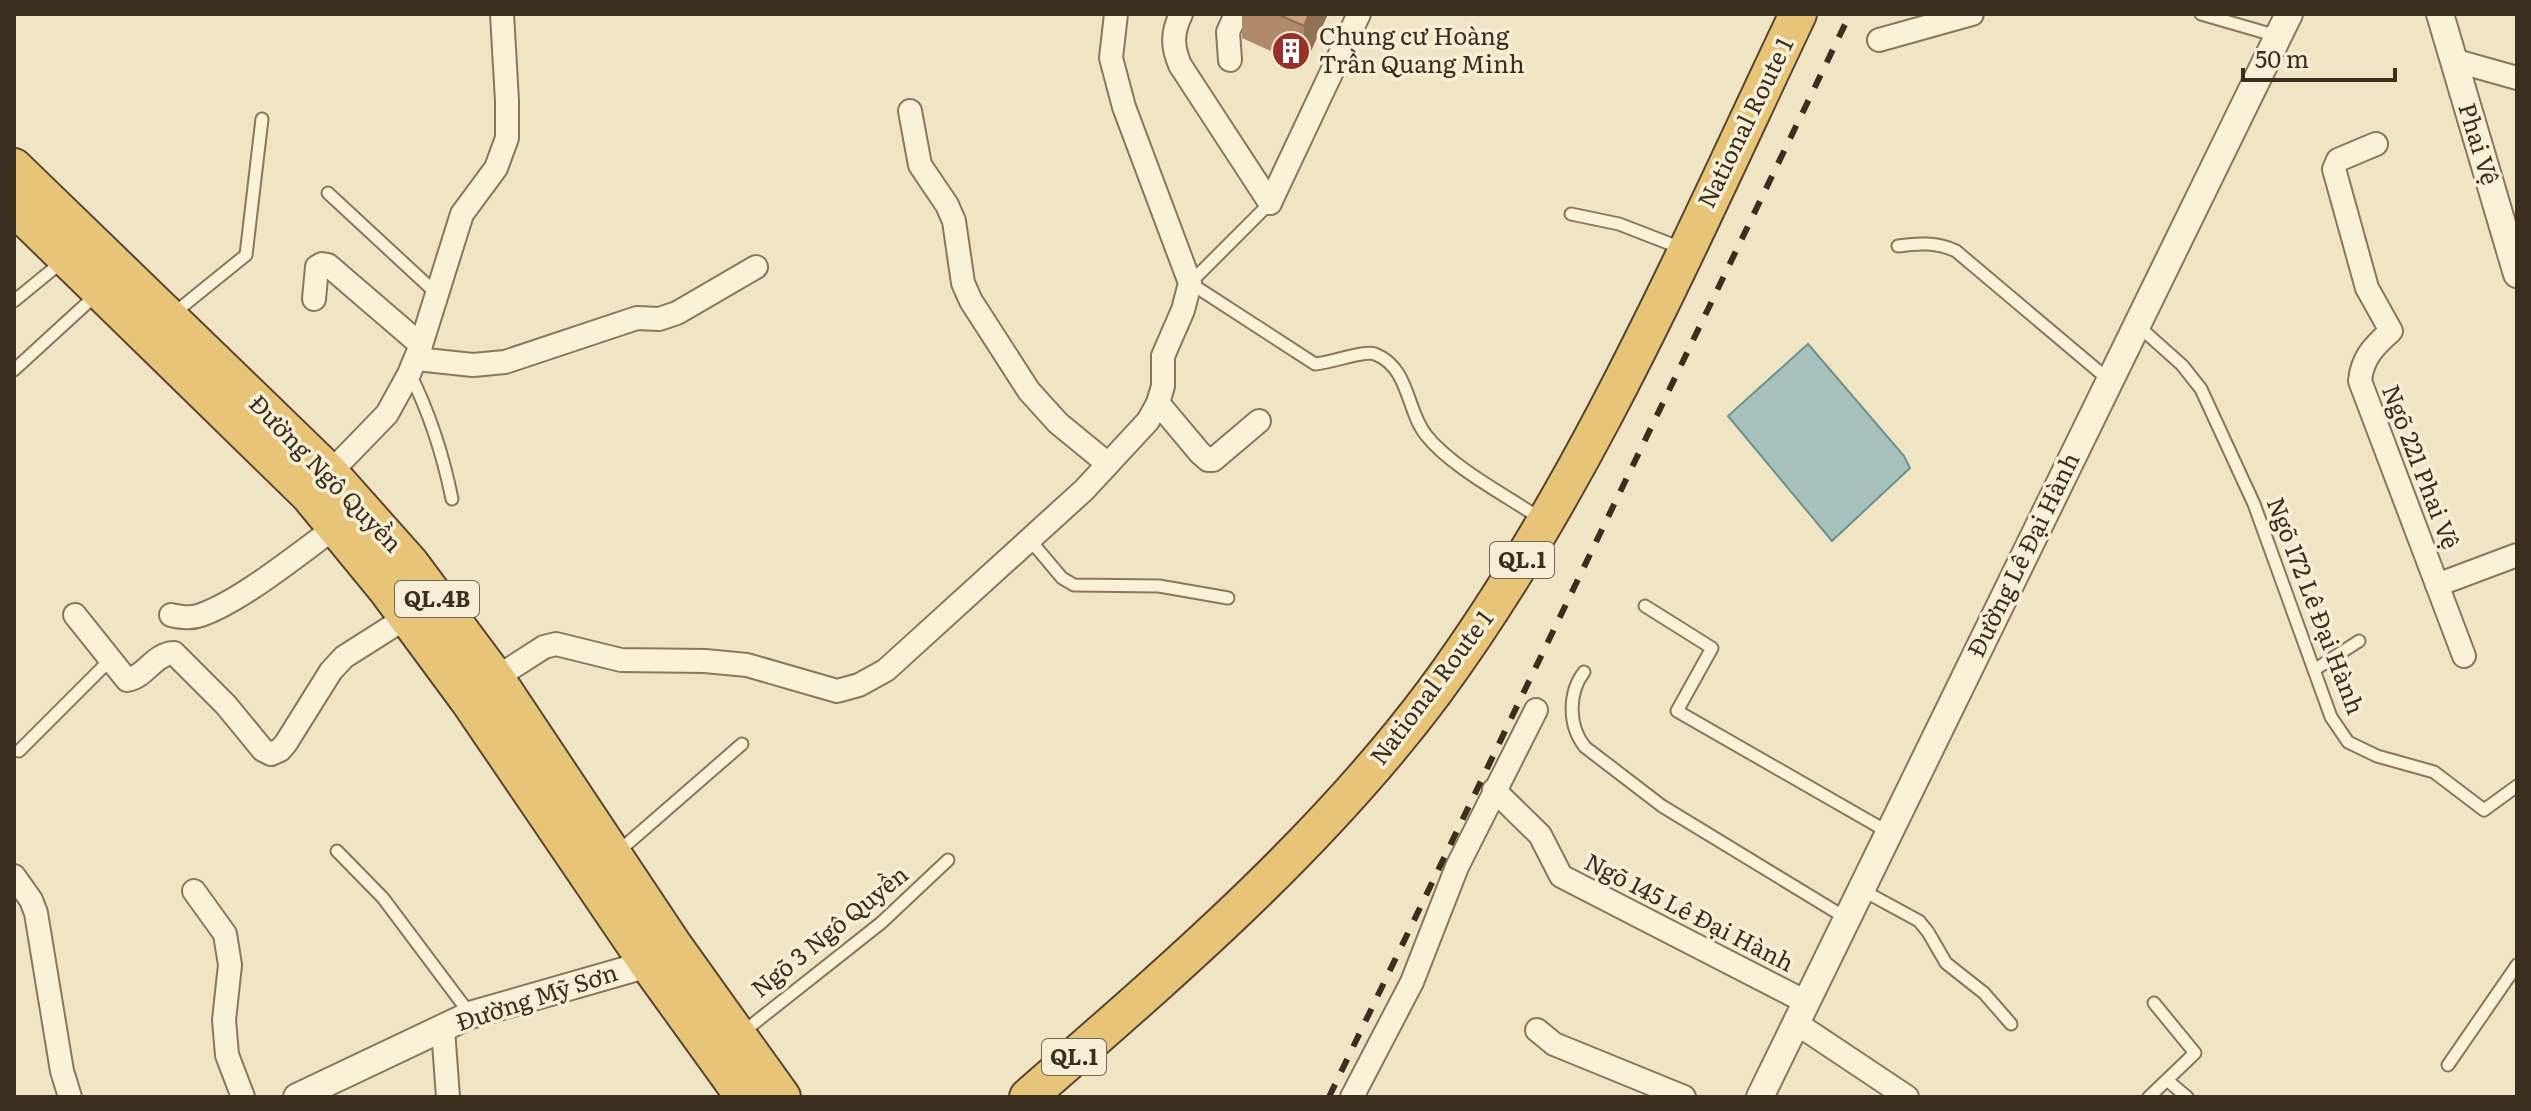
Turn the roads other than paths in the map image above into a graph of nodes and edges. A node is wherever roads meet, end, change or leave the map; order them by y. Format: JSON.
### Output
{"nodes":[{"id":1,"x":502,"y":14,"type":"edge"},
{"id":2,"x":1116,"y":14,"type":"edge"},
{"id":3,"x":1181,"y":14,"type":"edge"},
{"id":4,"x":1236,"y":14,"type":"edge"},
{"id":5,"x":1359,"y":14,"type":"edge"},
{"id":6,"x":1798,"y":14,"type":"edge"},
{"id":7,"x":1972,"y":14,"type":"edge"},
{"id":8,"x":2201,"y":14,"type":"edge"},
{"id":9,"x":2440,"y":14,"type":"edge"},
{"id":10,"x":2284,"y":25,"type":"edge"},
{"id":11,"x":1879,"y":40,"type":"dead end"},
{"id":12,"x":1230,"y":60,"type":"dead end"},
{"id":13,"x":2453,"y":60,"type":"junction"},
{"id":14,"x":2517,"y":78,"type":"edge"},
{"id":15,"x":910,"y":111,"type":"dead end"},
{"id":16,"x":262,"y":119,"type":"dead end"},
{"id":17,"x":2376,"y":144,"type":"dead end"},
{"id":18,"x":14,"y":167,"type":"edge"},
{"id":19,"x":328,"y":193,"type":"dead end"},
{"id":20,"x":1270,"y":203,"type":"junction"},
{"id":21,"x":14,"y":207,"type":"edge"},
{"id":22,"x":1571,"y":214,"type":"dead end"},
{"id":23,"x":1898,"y":246,"type":"dead end"},
{"id":24,"x":1685,"y":250,"type":"junction"},
{"id":25,"x":67,"y":258,"type":"junction"},
{"id":26,"x":756,"y":267,"type":"dead end"},
{"id":27,"x":2517,"y":274,"type":"edge"},
{"id":28,"x":1190,"y":283,"type":"junction"},
{"id":29,"x":101,"y":291,"type":"junction"},
{"id":30,"x":437,"y":295,"type":"junction"},
{"id":31,"x":314,"y":299,"type":"dead end"},
{"id":32,"x":14,"y":301,"type":"edge"},
{"id":33,"x":169,"y":317,"type":"junction"},
{"id":34,"x":2136,"y":324,"type":"junction"},
{"id":35,"x":415,"y":359,"type":"junction"},
{"id":36,"x":14,"y":370,"type":"edge"},
{"id":37,"x":2109,"y":380,"type":"junction"},
{"id":38,"x":1158,"y":403,"type":"junction"},
{"id":39,"x":1259,"y":421,"type":"dead end"},
{"id":40,"x":1108,"y":464,"type":"junction"},
{"id":41,"x":319,"y":483,"type":"junction"},
{"id":42,"x":452,"y":499,"type":"dead end"},
{"id":43,"x":1545,"y":521,"type":"junction"},
{"id":44,"x":336,"y":527,"type":"junction"},
{"id":45,"x":1030,"y":540,"type":"junction"},
{"id":46,"x":2517,"y":555,"type":"edge"},
{"id":47,"x":2437,"y":585,"type":"junction"},
{"id":48,"x":1228,"y":598,"type":"dead end"},
{"id":49,"x":1645,"y":606,"type":"dead end"},
{"id":50,"x":75,"y":615,"type":"dead end"},
{"id":51,"x":171,"y":615,"type":"dead end"},
{"id":52,"x":407,"y":617,"type":"junction"},
{"id":53,"x":2359,"y":641,"type":"dead end"},
{"id":54,"x":2464,"y":656,"type":"dead end"},
{"id":55,"x":110,"y":660,"type":"junction"},
{"id":56,"x":2314,"y":670,"type":"junction"},
{"id":57,"x":1584,"y":672,"type":"dead end"},
{"id":58,"x":482,"y":689,"type":"junction"},
{"id":59,"x":1536,"y":710,"type":"dead end"},
{"id":60,"x":742,"y":744,"type":"dead end"},
{"id":61,"x":19,"y":751,"type":"dead end"},
{"id":62,"x":2517,"y":786,"type":"edge"},
{"id":63,"x":1494,"y":790,"type":"junction"},
{"id":64,"x":1889,"y":833,"type":"junction"},
{"id":65,"x":337,"y":851,"type":"dead end"},
{"id":66,"x":614,"y":856,"type":"junction"},
{"id":67,"x":948,"y":860,"type":"dead end"},
{"id":68,"x":14,"y":876,"type":"edge"},
{"id":69,"x":1861,"y":889,"type":"junction"},
{"id":70,"x":194,"y":891,"type":"dead end"},
{"id":71,"x":1847,"y":918,"type":"junction"},
{"id":72,"x":661,"y":955,"type":"junction"},
{"id":73,"x":2517,"y":965,"type":"edge"},
{"id":74,"x":2154,"y":1003,"type":"dead end"},
{"id":75,"x":1801,"y":1012,"type":"junction"},
{"id":76,"x":470,"y":1015,"type":"junction"},
{"id":77,"x":2011,"y":1024,"type":"dead end"},
{"id":78,"x":443,"y":1029,"type":"junction"},
{"id":79,"x":1537,"y":1030,"type":"dead end"},
{"id":80,"x":739,"y":1036,"type":"junction"},
{"id":81,"x":2448,"y":1065,"type":"dead end"},
{"id":82,"x":2168,"y":1081,"type":"junction"},
{"id":83,"x":70,"y":1097,"type":"edge"},
{"id":84,"x":243,"y":1097,"type":"edge"},
{"id":85,"x":297,"y":1097,"type":"edge"},
{"id":86,"x":448,"y":1097,"type":"edge"},
{"id":87,"x":744,"y":1097,"type":"edge"},
{"id":88,"x":782,"y":1097,"type":"edge"},
{"id":89,"x":1028,"y":1097,"type":"edge"},
{"id":90,"x":1352,"y":1097,"type":"edge"},
{"id":91,"x":1684,"y":1097,"type":"edge"},
{"id":92,"x":1760,"y":1097,"type":"edge"},
{"id":93,"x":1907,"y":1097,"type":"edge"},
{"id":94,"x":2149,"y":1097,"type":"edge"},
{"id":95,"x":2187,"y":1097,"type":"edge"}],
"edges":[{"from":1,"to":30,"type":"street"},
{"from":2,"to":28,"type":"street"},
{"from":3,"to":20,"type":"street"},
{"from":4,"to":12,"type":"street"},
{"from":5,"to":20,"type":"street"},
{"from":6,"to":24,"type":"highway","name":"National Route 1","number":"QL.1"},
{"from":7,"to":11,"type":"street"},
{"from":8,"to":10,"type":"lane"},
{"from":9,"to":13,"type":"street","name":"Phai Vệ"},
{"from":10,"to":34,"type":"street","name":"Đường Lê Đại Hành"},
{"from":13,"to":14,"type":"street"},
{"from":13,"to":27,"type":"street","name":"Phai Vệ"},
{"from":15,"to":40,"type":"street"},
{"from":16,"to":33,"type":"lane"},
{"from":17,"to":47,"type":"street","name":"Ngõ 221 Phai Vệ"},
{"from":18,"to":33,"type":"highway","name":"Đường Ngô Quyền","number":"QL.4B"},
{"from":19,"to":30,"type":"lane"},
{"from":20,"to":28,"type":"lane"},
{"from":21,"to":25,"type":"highway","name":"Đường Ngô Quyền","number":"QL.4B"},
{"from":22,"to":24,"type":"lane"},
{"from":23,"to":37,"type":"lane"},
{"from":24,"to":43,"type":"highway","name":"National Route 1","number":"QL.1"},
{"from":25,"to":29,"type":"highway","name":"Đường Ngô Quyền","number":"QL.4B"},
{"from":25,"to":32,"type":"lane"},
{"from":26,"to":35,"type":"street"},
{"from":28,"to":38,"type":"street"},
{"from":28,"to":43,"type":"lane"},
{"from":29,"to":36,"type":"lane"},
{"from":29,"to":41,"type":"highway","name":"Đường Ngô Quyền","number":"QL.4B"},
{"from":30,"to":35,"type":"street"},
{"from":31,"to":35,"type":"street"},
{"from":33,"to":41,"type":"highway","name":"Đường Ngô Quyền","number":"QL.4B"},
{"from":34,"to":37,"type":"street","name":"Đường Lê Đại Hành"},
{"from":34,"to":56,"type":"lane","name":"Ngõ 172 Lê Đại Hành"},
{"from":35,"to":41,"type":"street"},
{"from":35,"to":42,"type":"lane"},
{"from":37,"to":64,"type":"street","name":"Đường Lê Đại Hành"},
{"from":38,"to":39,"type":"street"},
{"from":38,"to":40,"type":"street"},
{"from":40,"to":45,"type":"street"},
{"from":41,"to":44,"type":"highway","name":"Đường Ngô Quyền","number":"QL.4B"},
{"from":41,"to":58,"type":"highway","name":"Đường Ngô Quyền","number":"QL.4B"},
{"from":43,"to":89,"type":"highway","name":"National Route 1","number":"QL.1"},
{"from":44,"to":51,"type":"street"},
{"from":44,"to":52,"type":"highway","name":"Đường Ngô Quyền","number":"QL.4B"},
{"from":45,"to":48,"type":"lane"},
{"from":45,"to":58,"type":"street"},
{"from":46,"to":47,"type":"street","name":"Ngõ 221 Phai Vệ"},
{"from":47,"to":54,"type":"street","name":"Ngõ 221 Phai Vệ"},
{"from":49,"to":64,"type":"lane"},
{"from":50,"to":55,"type":"street"},
{"from":52,"to":55,"type":"street"},
{"from":52,"to":58,"type":"highway","name":"Đường Ngô Quyền","number":"QL.4B"},
{"from":53,"to":56,"type":"lane"},
{"from":55,"to":61,"type":"lane"},
{"from":56,"to":62,"type":"lane","name":"Ngõ 172 Lê Đại Hành"},
{"from":57,"to":71,"type":"lane"},
{"from":58,"to":66,"type":"highway","name":"Đường Ngô Quyền","number":"QL.4B"},
{"from":58,"to":72,"type":"highway","name":"Đường Ngô Quyền","number":"QL.4B"},
{"from":59,"to":63,"type":"street"},
{"from":60,"to":66,"type":"lane"},
{"from":63,"to":75,"type":"street","name":"Ngõ 145 Lê Đại Hành"},
{"from":63,"to":90,"type":"street"},
{"from":64,"to":69,"type":"street","name":"Đường Lê Đại Hành"},
{"from":65,"to":76,"type":"lane"},
{"from":66,"to":72,"type":"highway","name":"Đường Ngô Quyền","number":"QL.4B"},
{"from":67,"to":80,"type":"lane","name":"Ngõ 3 Ngô Quyền"},
{"from":68,"to":83,"type":"street"},
{"from":69,"to":71,"type":"street","name":"Đường Lê Đại Hành"},
{"from":69,"to":77,"type":"lane"},
{"from":70,"to":84,"type":"street"},
{"from":71,"to":75,"type":"street","name":"Đường Lê Đại Hành"},
{"from":72,"to":76,"type":"street","name":"Đường Mỹ Sơn"},
{"from":72,"to":80,"type":"highway","name":"Đường Ngô Quyền","number":"QL.4B"},
{"from":72,"to":87,"type":"highway","name":"Đường Ngô Quyền","number":"QL.4B"},
{"from":73,"to":81,"type":"lane"},
{"from":74,"to":82,"type":"lane"},
{"from":75,"to":92,"type":"street","name":"Đường Lê Đại Hành"},
{"from":75,"to":93,"type":"street","name":"Ngõ 145 Lê Đại Hành"},
{"from":76,"to":78,"type":"street","name":"Đường Mỹ Sơn"},
{"from":78,"to":85,"type":"street","name":"Đường Mỹ Sơn"},
{"from":78,"to":86,"type":"street"},
{"from":79,"to":91,"type":"street"},
{"from":80,"to":88,"type":"highway","name":"Đường Ngô Quyền","number":"QL.4B"},
{"from":82,"to":94,"type":"lane"},
{"from":82,"to":95,"type":"lane"}]}
